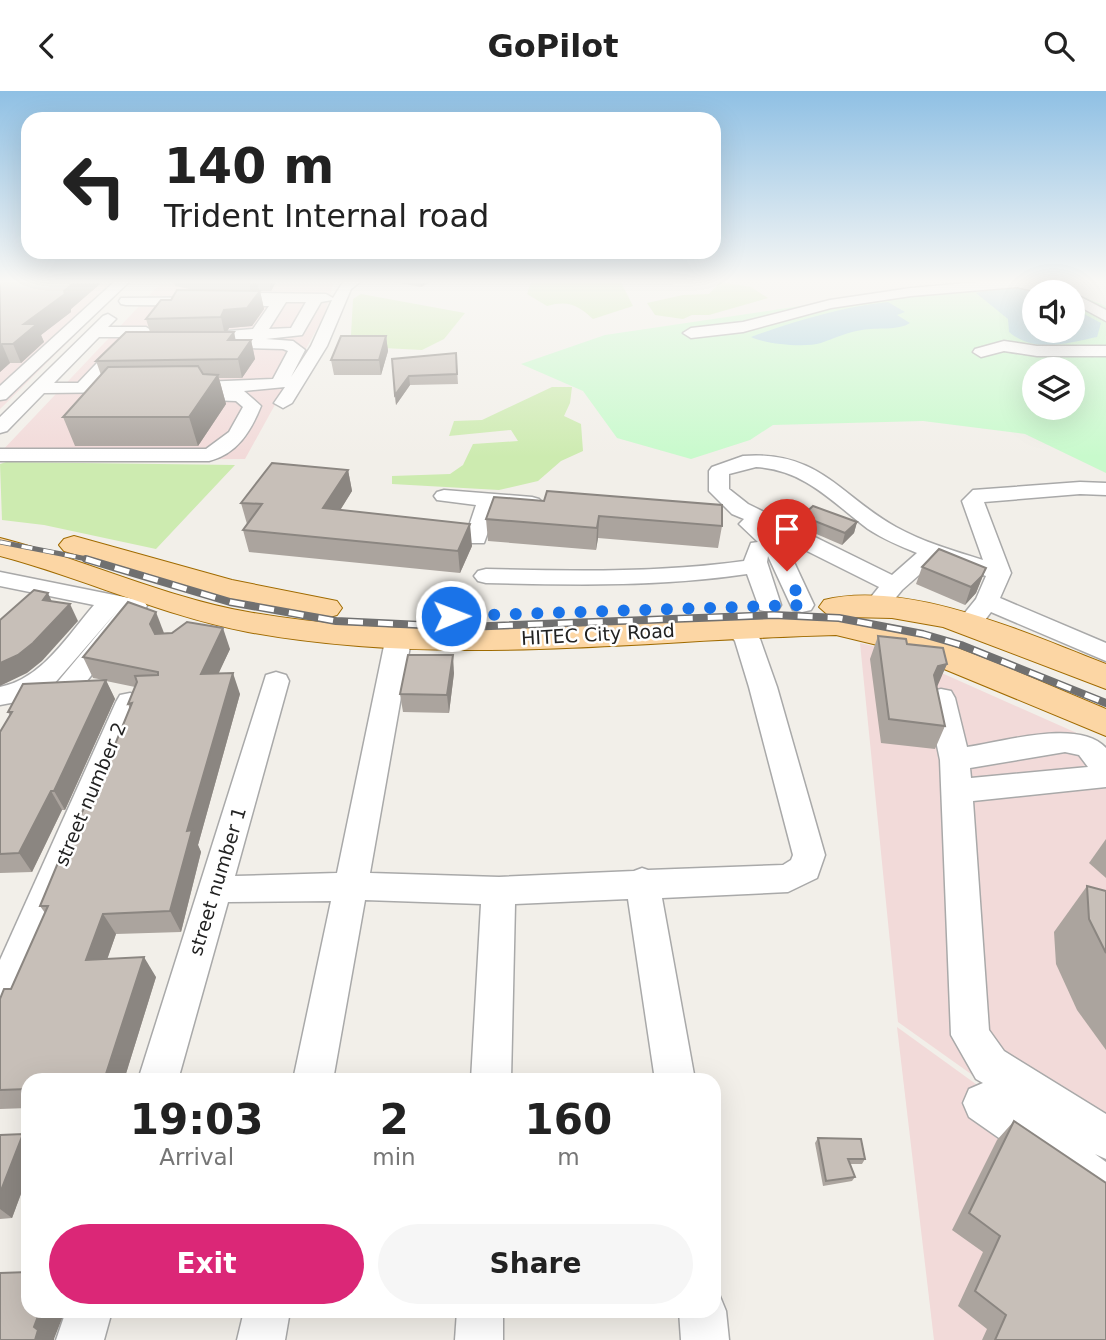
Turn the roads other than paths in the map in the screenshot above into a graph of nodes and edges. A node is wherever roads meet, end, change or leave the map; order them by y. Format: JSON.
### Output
{"nodes":[{"id":1,"x":68,"y":340,"type":"edge"},
{"id":2,"x":87,"y":340,"type":"edge"},
{"id":3,"x":144,"y":340,"type":"edge"},
{"id":4,"x":210,"y":340,"type":"edge"},
{"id":5,"x":322,"y":340,"type":"edge"},
{"id":6,"x":1106,"y":351,"type":"edge"},
{"id":7,"x":981,"y":352,"type":"dead end"},
{"id":8,"x":272,"y":356,"type":"dead end"},
{"id":9,"x":86,"y":385,"type":"junction"},
{"id":10,"x":256,"y":386,"type":"junction"},
{"id":11,"x":40,"y":387,"type":"junction"},
{"id":12,"x":154,"y":391,"type":"junction"},
{"id":13,"x":108,"y":393,"type":"junction"},
{"id":14,"x":0,"y":395,"type":"edge"},
{"id":15,"x":283,"y":403,"type":"dead end"},
{"id":16,"x":0,"y":405,"type":"edge"},
{"id":17,"x":22,"y":405,"type":"junction"},
{"id":18,"x":92,"y":411,"type":"edge"},
{"id":19,"x":0,"y":428,"type":"edge"},
{"id":20,"x":0,"y":455,"type":"edge"},
{"id":21,"x":1106,"y":489,"type":"edge"},
{"id":22,"x":444,"y":496,"type":"dead end"},
{"id":23,"x":488,"y":500,"type":"junction"},
{"id":24,"x":547,"y":504,"type":"edge"},
{"id":25,"x":724,"y":518,"type":"edge"},
{"id":26,"x":0,"y":531,"type":"edge"},
{"id":27,"x":764,"y":536,"type":"junction"},
{"id":28,"x":476,"y":538,"type":"dead end"},
{"id":29,"x":0,"y":547,"type":"edge"},
{"id":30,"x":929,"y":555,"type":"junction"},
{"id":31,"x":41,"y":556,"type":"junction"},
{"id":32,"x":756,"y":566,"type":"junction"},
{"id":33,"x":999,"y":573,"type":"junction"},
{"id":34,"x":486,"y":576,"type":"dead end"},
{"id":35,"x":3,"y":587,"type":"edge"},
{"id":36,"x":884,"y":596,"type":"junction"},
{"id":37,"x":769,"y":605,"type":"junction"},
{"id":38,"x":123,"y":607,"type":"junction"},
{"id":39,"x":824,"y":612,"type":"junction"},
{"id":40,"x":736,"y":627,"type":"junction"},
{"id":41,"x":968,"y":627,"type":"junction"},
{"id":42,"x":396,"y":638,"type":"junction"},
{"id":43,"x":1106,"y":653,"type":"edge"},
{"id":44,"x":1106,"y":677,"type":"edge"},
{"id":45,"x":276,"y":681,"type":"dead end"},
{"id":46,"x":70,"y":688,"type":"edge"},
{"id":47,"x":1106,"y":695,"type":"edge"},
{"id":48,"x":0,"y":696,"type":"edge"},
{"id":49,"x":941,"y":698,"type":"edge"},
{"id":50,"x":130,"y":702,"type":"edge"},
{"id":51,"x":1106,"y":709,"type":"edge"},
{"id":52,"x":1106,"y":723,"type":"edge"},
{"id":53,"x":1106,"y":768,"type":"edge"},
{"id":54,"x":955,"y":775,"type":"junction"},
{"id":55,"x":1106,"y":776,"type":"edge"},
{"id":56,"x":642,"y":883,"type":"junction"},
{"id":57,"x":353,"y":886,"type":"junction"},
{"id":58,"x":233,"y":890,"type":"dead end"},
{"id":59,"x":499,"y":891,"type":"junction"},
{"id":60,"x":0,"y":1001,"type":"edge"},
{"id":61,"x":160,"y":1073,"type":"edge"},
{"id":62,"x":314,"y":1073,"type":"edge"},
{"id":63,"x":491,"y":1073,"type":"edge"},
{"id":64,"x":674,"y":1073,"type":"edge"},
{"id":65,"x":982,"y":1103,"type":"dead end"},
{"id":66,"x":1106,"y":1137,"type":"edge"},
{"id":67,"x":1106,"y":1187,"type":"edge"},
{"id":68,"x":87,"y":1318,"type":"edge"},
{"id":69,"x":266,"y":1318,"type":"edge"},
{"id":70,"x":480,"y":1318,"type":"edge"},
{"id":71,"x":703,"y":1318,"type":"edge"},
{"id":72,"x":80,"y":1340,"type":"edge"},
{"id":73,"x":261,"y":1340,"type":"edge"},
{"id":74,"x":479,"y":1340,"type":"edge"},
{"id":75,"x":705,"y":1340,"type":"edge"}],
"edges":[{"from":1,"to":14,"type":"street"},
{"from":2,"to":11,"type":"street"},
{"from":3,"to":9,"type":"street"},
{"from":4,"to":10,"type":"street"},
{"from":5,"to":15,"type":"street"},
{"from":6,"to":7,"type":"street"},
{"from":8,"to":10,"type":"street"},
{"from":9,"to":11,"type":"street"},
{"from":9,"to":12,"type":"street"},
{"from":10,"to":12,"type":"street"},
{"from":11,"to":13,"type":"street"},
{"from":11,"to":17,"type":"street"},
{"from":12,"to":13,"type":"street"},
{"from":12,"to":20,"type":"street"},
{"from":13,"to":18,"type":"street"},
{"from":16,"to":17,"type":"street"},
{"from":17,"to":19,"type":"street"},
{"from":21,"to":33,"type":"street"},
{"from":22,"to":23,"type":"street"},
{"from":23,"to":24,"type":"street"},
{"from":23,"to":28,"type":"street"},
{"from":25,"to":27,"type":"street"},
{"from":26,"to":37,"type":"main road","name":"HITEC City Road"},
{"from":27,"to":32,"type":"street"},
{"from":27,"to":39,"type":"street"},
{"from":29,"to":31,"type":"main road","name":"HITEC City Road"},
{"from":30,"to":33,"type":"street"},
{"from":30,"to":36,"type":"street"},
{"from":30,"to":36,"type":"street"},
{"from":30,"to":41,"type":"street"},
{"from":31,"to":35,"type":"street"},
{"from":31,"to":42,"type":"main road","name":"HITEC City Road"},
{"from":32,"to":34,"type":"street"},
{"from":32,"to":37,"type":"street"},
{"from":33,"to":41,"type":"street"},
{"from":35,"to":38,"type":"street"},
{"from":35,"to":38,"type":"street"},
{"from":36,"to":39,"type":"main road","name":"HITEC City Road"},
{"from":36,"to":41,"type":"main road","name":"HITEC City Road"},
{"from":37,"to":39,"type":"main road","name":"HITEC City Road"},
{"from":38,"to":46,"type":"street"},
{"from":38,"to":48,"type":"street"},
{"from":39,"to":40,"type":"main road","name":"HITEC City Road"},
{"from":39,"to":41,"type":"main road"},
{"from":39,"to":52,"type":"main road","name":"HITEC City Road"},
{"from":40,"to":42,"type":"main road","name":"HITEC City Road"},
{"from":40,"to":56,"type":"street"},
{"from":41,"to":43,"type":"street"},
{"from":41,"to":44,"type":"main road","name":"HITEC City Road"},
{"from":41,"to":47,"type":"main road"},
{"from":41,"to":51,"type":"main road"},
{"from":42,"to":57,"type":"street"},
{"from":45,"to":61,"type":"street","name":"street number 1"},
{"from":49,"to":54,"type":"street"},
{"from":50,"to":60,"type":"street","name":"street number 2"},
{"from":53,"to":54,"type":"street"},
{"from":54,"to":55,"type":"street"},
{"from":54,"to":66,"type":"street"},
{"from":56,"to":59,"type":"street"},
{"from":56,"to":64,"type":"street"},
{"from":57,"to":58,"type":"street"},
{"from":57,"to":59,"type":"street"},
{"from":57,"to":62,"type":"street"},
{"from":59,"to":63,"type":"street"},
{"from":65,"to":67,"type":"street"},
{"from":68,"to":72,"type":"street"},
{"from":69,"to":73,"type":"street"},
{"from":70,"to":74,"type":"street"},
{"from":71,"to":75,"type":"street"}]}
